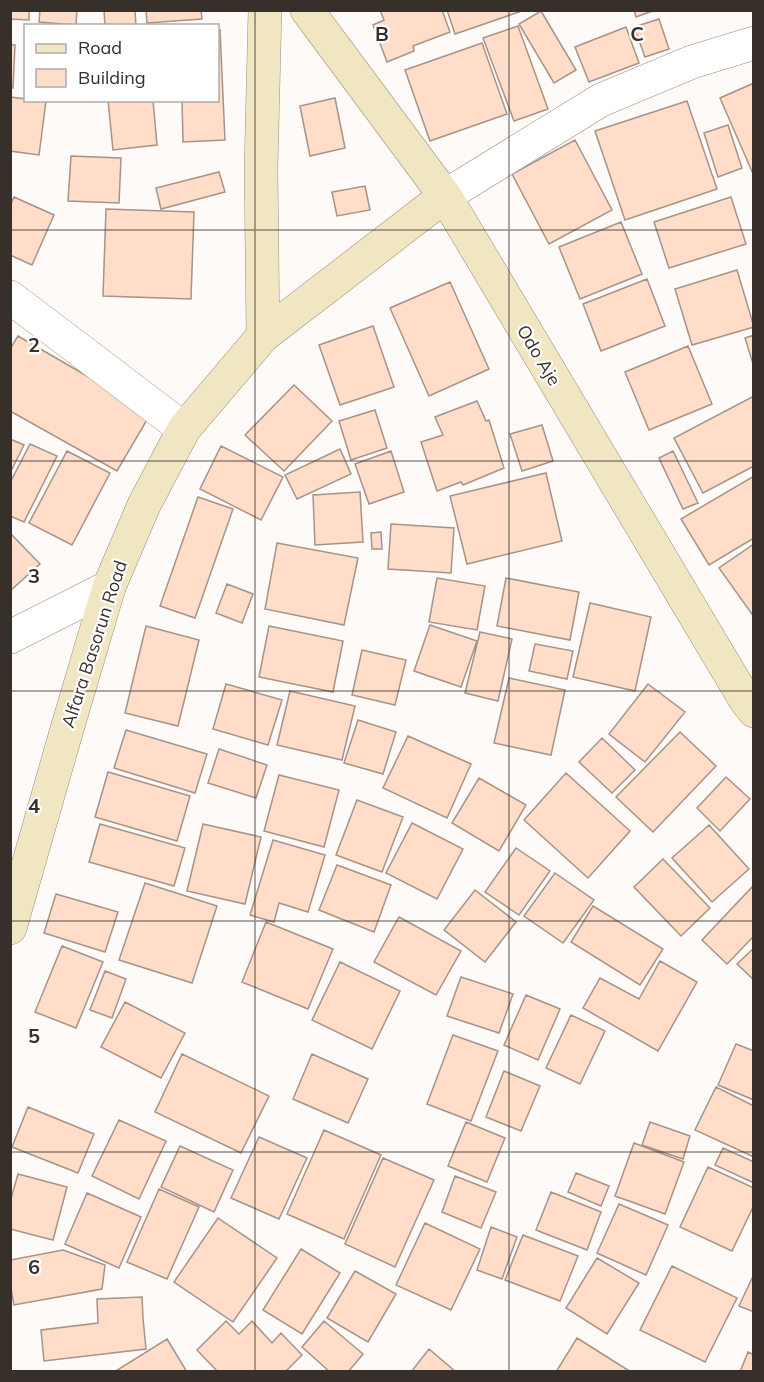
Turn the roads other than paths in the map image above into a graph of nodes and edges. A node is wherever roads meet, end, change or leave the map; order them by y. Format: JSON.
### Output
{"nodes":[{"id":1,"x":265,"y":10,"type":"edge"},
{"id":2,"x":307,"y":10,"type":"edge"},
{"id":3,"x":753,"y":43,"type":"edge"},
{"id":4,"x":445,"y":196,"type":"junction"},
{"id":5,"x":10,"y":297,"type":"edge"},
{"id":6,"x":263,"y":336,"type":"junction"},
{"id":7,"x":184,"y":429,"type":"junction"},
{"id":8,"x":109,"y":587,"type":"junction"},
{"id":9,"x":10,"y":637,"type":"edge"},
{"id":10,"x":753,"y":711,"type":"edge"},
{"id":11,"x":10,"y":928,"type":"edge"}],
"edges":[{"from":1,"to":6,"type":"street"},
{"from":2,"to":4,"type":"street","name":"Odo Aje"},
{"from":3,"to":4,"type":"street"},
{"from":4,"to":6,"type":"street","name":"Alfara Basorun Road"},
{"from":4,"to":10,"type":"street","name":"Odo Aje"},
{"from":5,"to":7,"type":"street"},
{"from":6,"to":7,"type":"street","name":"Alfara Basorun Road"},
{"from":7,"to":8,"type":"street","name":"Alfara Basorun Road"},
{"from":8,"to":9,"type":"street"},
{"from":8,"to":11,"type":"street","name":"Alfara Basorun Road"}]}
